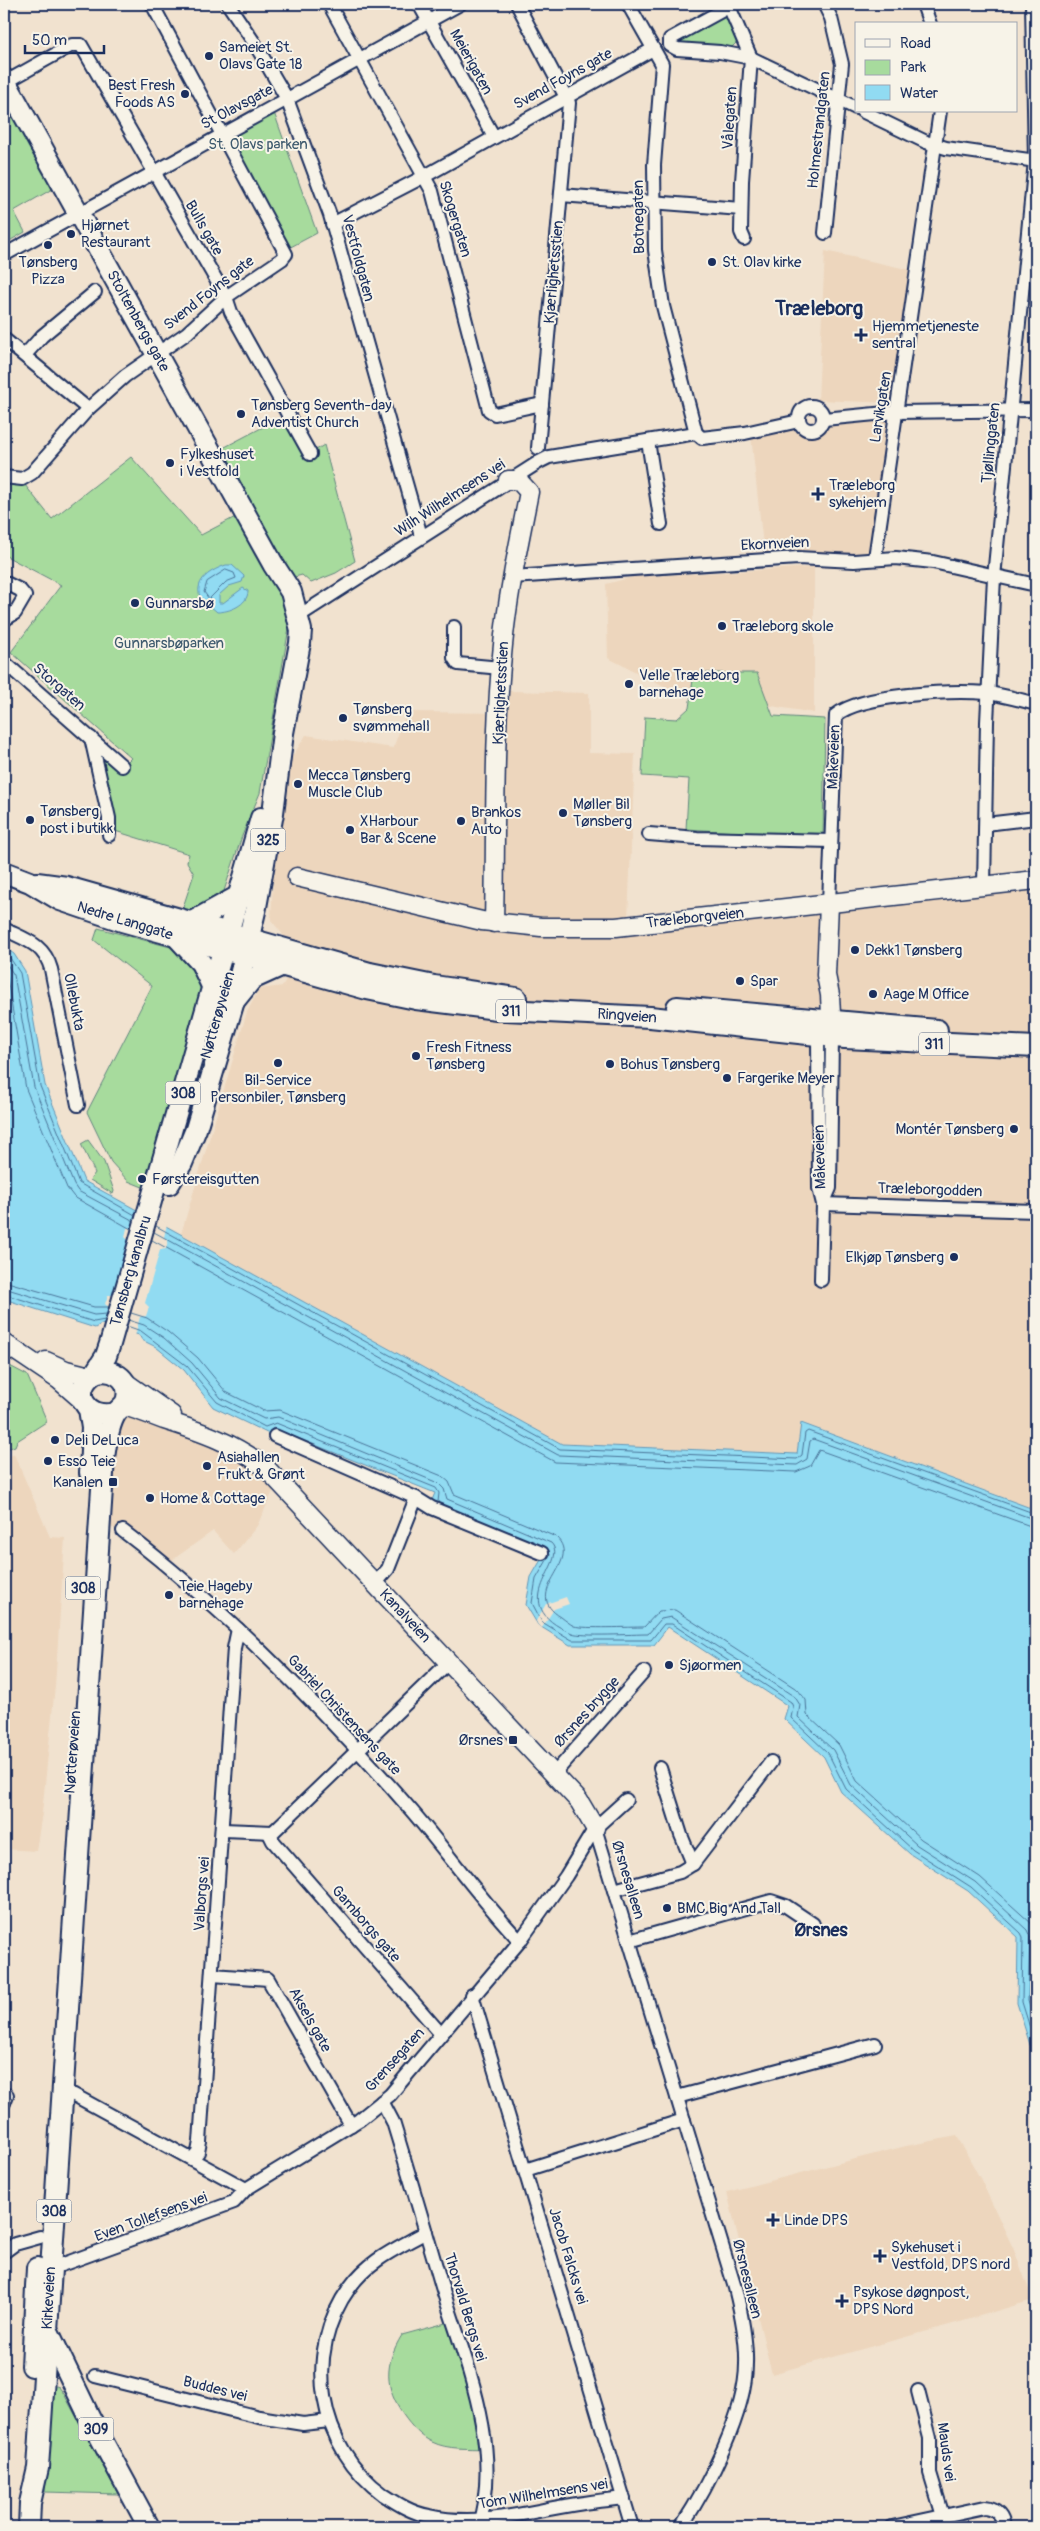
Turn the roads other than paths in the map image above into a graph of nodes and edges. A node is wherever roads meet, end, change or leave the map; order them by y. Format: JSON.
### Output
{"nodes":[{"id":1,"x":152,"y":4,"type":"edge"},
{"id":2,"x":228,"y":4,"type":"edge"},
{"id":3,"x":329,"y":4,"type":"edge"},
{"id":4,"x":418,"y":4,"type":"edge"},
{"id":5,"x":460,"y":4,"type":"edge"},
{"id":6,"x":517,"y":4,"type":"edge"},
{"id":7,"x":628,"y":4,"type":"edge"},
{"id":8,"x":824,"y":4,"type":"edge"},
{"id":9,"x":923,"y":4,"type":"edge"},
{"id":10,"x":1032,"y":4,"type":"edge"},
{"id":11,"x":730,"y":5,"type":"edge"},
{"id":12,"x":429,"y":21,"type":"junction"},
{"id":13,"x":929,"y":22,"type":"edge"},
{"id":14,"x":653,"y":49,"type":"junction"},
{"id":15,"x":751,"y":58,"type":"junction"},
{"id":16,"x":359,"y":60,"type":"junction"},
{"id":17,"x":5,"y":81,"type":"edge"},
{"id":18,"x":567,"y":96,"type":"junction"},
{"id":19,"x":287,"y":99,"type":"junction"},
{"id":20,"x":839,"y":100,"type":"junction"},
{"id":21,"x":855,"y":108,"type":"edge"},
{"id":22,"x":864,"y":112,"type":"edge"},
{"id":23,"x":940,"y":112,"type":"edge"},
{"id":24,"x":222,"y":133,"type":"junction"},
{"id":25,"x":494,"y":137,"type":"junction"},
{"id":26,"x":937,"y":145,"type":"junction"},
{"id":27,"x":1036,"y":161,"type":"edge"},
{"id":28,"x":153,"y":172,"type":"junction"},
{"id":29,"x":425,"y":176,"type":"junction"},
{"id":30,"x":561,"y":195,"type":"junction"},
{"id":31,"x":654,"y":202,"type":"junction"},
{"id":32,"x":741,"y":209,"type":"junction"},
{"id":33,"x":79,"y":214,"type":"junction"},
{"id":34,"x":332,"y":224,"type":"junction"},
{"id":35,"x":824,"y":233,"type":"dead end"},
{"id":36,"x":744,"y":239,"type":"dead end"},
{"id":37,"x":4,"y":255,"type":"edge"},
{"id":38,"x":96,"y":292,"type":"dead end"},
{"id":39,"x":226,"y":296,"type":"junction"},
{"id":40,"x":4,"y":339,"type":"edge"},
{"id":41,"x":157,"y":354,"type":"junction"},
{"id":42,"x":25,"y":355,"type":"junction"},
{"id":43,"x":542,"y":404,"type":"junction"},
{"id":44,"x":88,"y":409,"type":"junction"},
{"id":45,"x":1011,"y":410,"type":"junction"},
{"id":46,"x":1036,"y":410,"type":"edge"},
{"id":47,"x":896,"y":412,"type":"junction"},
{"id":48,"x":696,"y":433,"type":"junction"},
{"id":49,"x":648,"y":441,"type":"junction"},
{"id":50,"x":538,"y":448,"type":"dead end"},
{"id":51,"x":310,"y":454,"type":"dead end"},
{"id":52,"x":4,"y":477,"type":"edge"},
{"id":53,"x":508,"y":480,"type":"junction"},
{"id":54,"x":661,"y":524,"type":"dead end"},
{"id":55,"x":421,"y":536,"type":"junction"},
{"id":56,"x":875,"y":558,"type":"junction"},
{"id":57,"x":512,"y":577,"type":"junction"},
{"id":58,"x":994,"y":577,"type":"junction"},
{"id":59,"x":4,"y":582,"type":"edge"},
{"id":60,"x":1036,"y":586,"type":"edge"},
{"id":61,"x":4,"y":620,"type":"edge"},
{"id":62,"x":295,"y":621,"type":"junction"},
{"id":63,"x":454,"y":627,"type":"dead end"},
{"id":64,"x":4,"y":662,"type":"edge"},
{"id":65,"x":501,"y":668,"type":"junction"},
{"id":66,"x":988,"y":693,"type":"junction"},
{"id":67,"x":1036,"y":704,"type":"edge"},
{"id":68,"x":91,"y":738,"type":"junction"},
{"id":69,"x":282,"y":741,"type":"junction"},
{"id":70,"x":122,"y":766,"type":"dead end"},
{"id":71,"x":1036,"y":818,"type":"edge"},
{"id":72,"x":986,"y":824,"type":"junction"},
{"id":73,"x":649,"y":834,"type":"dead end"},
{"id":74,"x":109,"y":835,"type":"dead end"},
{"id":75,"x":831,"y":841,"type":"junction"},
{"id":76,"x":4,"y":872,"type":"edge"},
{"id":77,"x":245,"y":876,"type":"junction"},
{"id":78,"x":297,"y":877,"type":"dead end"},
{"id":79,"x":1036,"y":880,"type":"edge"},
{"id":80,"x":30,"y":882,"type":"junction"},
{"id":81,"x":984,"y":886,"type":"junction"},
{"id":82,"x":237,"y":897,"type":"junction"},
{"id":83,"x":829,"y":904,"type":"junction"},
{"id":84,"x":192,"y":922,"type":"junction"},
{"id":85,"x":494,"y":923,"type":"junction"},
{"id":86,"x":4,"y":929,"type":"edge"},
{"id":87,"x":177,"y":937,"type":"junction"},
{"id":88,"x":237,"y":943,"type":"junction"},
{"id":89,"x":283,"y":965,"type":"junction"},
{"id":90,"x":213,"y":988,"type":"junction"},
{"id":91,"x":234,"y":1001,"type":"junction"},
{"id":92,"x":825,"y":1028,"type":"junction"},
{"id":93,"x":1036,"y":1037,"type":"edge"},
{"id":94,"x":1036,"y":1047,"type":"edge"},
{"id":95,"x":78,"y":1105,"type":"dead end"},
{"id":96,"x":162,"y":1194,"type":"junction"},
{"id":97,"x":823,"y":1204,"type":"junction"},
{"id":98,"x":1036,"y":1211,"type":"edge"},
{"id":99,"x":822,"y":1280,"type":"dead end"},
{"id":100,"x":4,"y":1343,"type":"edge"},
{"id":101,"x":115,"y":1346,"type":"junction"},
{"id":102,"x":93,"y":1374,"type":"junction"},
{"id":103,"x":124,"y":1380,"type":"junction"},
{"id":104,"x":86,"y":1405,"type":"junction"},
{"id":105,"x":120,"y":1410,"type":"junction"},
{"id":106,"x":194,"y":1428,"type":"junction"},
{"id":107,"x":274,"y":1436,"type":"dead end"},
{"id":108,"x":416,"y":1498,"type":"junction"},
{"id":109,"x":123,"y":1531,"type":"dead end"},
{"id":110,"x":542,"y":1553,"type":"dead end"},
{"id":111,"x":375,"y":1584,"type":"junction"},
{"id":112,"x":238,"y":1629,"type":"junction"},
{"id":113,"x":449,"y":1662,"type":"junction"},
{"id":114,"x":644,"y":1672,"type":"dead end"},
{"id":115,"x":357,"y":1751,"type":"junction"},
{"id":116,"x":771,"y":1762,"type":"dead end"},
{"id":117,"x":660,"y":1768,"type":"dead end"},
{"id":118,"x":554,"y":1774,"type":"junction"},
{"id":119,"x":626,"y":1800,"type":"dead end"},
{"id":120,"x":595,"y":1828,"type":"junction"},
{"id":121,"x":223,"y":1830,"type":"junction"},
{"id":122,"x":269,"y":1834,"type":"junction"},
{"id":123,"x":693,"y":1864,"type":"junction"},
{"id":124,"x":614,"y":1890,"type":"junction"},
{"id":125,"x":813,"y":1924,"type":"dead end"},
{"id":126,"x":520,"y":1941,"type":"junction"},
{"id":127,"x":629,"y":1941,"type":"junction"},
{"id":128,"x":212,"y":1975,"type":"junction"},
{"id":129,"x":472,"y":1995,"type":"junction"},
{"id":130,"x":441,"y":2034,"type":"junction"},
{"id":131,"x":875,"y":2044,"type":"dead end"},
{"id":132,"x":56,"y":2094,"type":"junction"},
{"id":133,"x":677,"y":2097,"type":"junction"},
{"id":134,"x":382,"y":2101,"type":"junction"},
{"id":135,"x":684,"y":2120,"type":"junction"},
{"id":136,"x":351,"y":2124,"type":"junction"},
{"id":137,"x":192,"y":2159,"type":"junction"},
{"id":138,"x":525,"y":2170,"type":"junction"},
{"id":139,"x":246,"y":2190,"type":"junction"},
{"id":140,"x":426,"y":2232,"type":"junction"},
{"id":141,"x":40,"y":2237,"type":"junction"},
{"id":142,"x":4,"y":2252,"type":"edge"},
{"id":143,"x":61,"y":2266,"type":"dead end"},
{"id":144,"x":34,"y":2308,"type":"junction"},
{"id":145,"x":47,"y":2328,"type":"junction"},
{"id":146,"x":95,"y":2376,"type":"dead end"},
{"id":147,"x":918,"y":2391,"type":"dead end"},
{"id":148,"x":329,"y":2421,"type":"junction"},
{"id":149,"x":624,"y":2498,"type":"junction"},
{"id":150,"x":30,"y":2503,"type":"junction"},
{"id":151,"x":943,"y":2516,"type":"junction"},
{"id":152,"x":479,"y":2524,"type":"edge"},
{"id":153,"x":1004,"y":2524,"type":"edge"},
{"id":154,"x":29,"y":2527,"type":"edge"},
{"id":155,"x":149,"y":2527,"type":"edge"},
{"id":156,"x":632,"y":2527,"type":"edge"},
{"id":157,"x":681,"y":2527,"type":"edge"},
{"id":158,"x":892,"y":2527,"type":"edge"}],
"edges":[{"from":1,"to":24,"type":"street"},
{"from":2,"to":19,"type":"street","name":"Vestfoldgaten"},
{"from":3,"to":16,"type":"street","name":"Skogergaten"},
{"from":4,"to":12,"type":"street","name":"Meierigaten"},
{"from":5,"to":12,"type":"street","name":"St Olavsgate"},
{"from":6,"to":18,"type":"street"},
{"from":7,"to":14,"type":"street","name":"Botnegaten"},
{"from":8,"to":20,"type":"street","name":"Holmestrandgaten"},
{"from":9,"to":13,"type":"street"},
{"from":10,"to":27,"type":"street","name":"Tjøllinggaten"},
{"from":11,"to":15,"type":"street","name":"Vålegaten"},
{"from":11,"to":15,"type":"street"},
{"from":12,"to":16,"type":"street","name":"St Olavsgate"},
{"from":12,"to":25,"type":"street","name":"Meierigaten"},
{"from":14,"to":18,"type":"street","name":"Svend Foyns gate"},
{"from":14,"to":31,"type":"street","name":"Botnegaten"},
{"from":15,"to":20,"type":"street"},
{"from":15,"to":32,"type":"street","name":"Vålegaten"},
{"from":16,"to":19,"type":"street","name":"St Olavsgate"},
{"from":16,"to":29,"type":"street","name":"Skogergaten"},
{"from":17,"to":28,"type":"street","name":"Bulls gate"},
{"from":17,"to":33,"type":"main road","name":"Stoltenbergs gate","number":"325"},
{"from":18,"to":25,"type":"street","name":"Svend Foyns gate"},
{"from":18,"to":30,"type":"street","name":"Kjærlighetsstien"},
{"from":19,"to":24,"type":"street","name":"St Olavsgate"},
{"from":19,"to":34,"type":"street","name":"Vestfoldgaten"},
{"from":20,"to":21,"type":"street"},
{"from":20,"to":35,"type":"street","name":"Holmestrandgaten"},
{"from":22,"to":26,"type":"street"},
{"from":23,"to":26,"type":"street","name":"Larvikgaten"},
{"from":24,"to":28,"type":"street","name":"St Olavsgate"},
{"from":24,"to":39,"type":"street","name":"Svend Foyns gate"},
{"from":25,"to":29,"type":"street","name":"Svend Foyns gate"},
{"from":26,"to":27,"type":"street"},
{"from":26,"to":47,"type":"street","name":"Larvikgaten"},
{"from":27,"to":45,"type":"street","name":"Tjøllinggaten"},
{"from":28,"to":33,"type":"street","name":"St Olavsgate"},
{"from":28,"to":39,"type":"street","name":"Bulls gate"},
{"from":29,"to":34,"type":"street","name":"Svend Foyns gate"},
{"from":29,"to":43,"type":"street","name":"Skogergaten"},
{"from":30,"to":31,"type":"street"},
{"from":30,"to":43,"type":"street","name":"Kjærlighetsstien"},
{"from":31,"to":32,"type":"street"},
{"from":31,"to":48,"type":"street","name":"Botnegaten"},
{"from":32,"to":36,"type":"street","name":"Vålegaten"},
{"from":33,"to":37,"type":"street","name":"St Olavsgate"},
{"from":33,"to":41,"type":"main road","name":"Stoltenbergs gate","number":"325"},
{"from":34,"to":55,"type":"street","name":"Vestfoldgaten"},
{"from":38,"to":42,"type":"street"},
{"from":39,"to":41,"type":"street","name":"Svend Foyns gate"},
{"from":39,"to":51,"type":"street","name":"Bulls gate"},
{"from":40,"to":42,"type":"street"},
{"from":41,"to":44,"type":"street","name":"Svend Foyns gate"},
{"from":41,"to":62,"type":"main road","name":"Stoltenbergs gate","number":"325"},
{"from":42,"to":44,"type":"street"},
{"from":43,"to":50,"type":"street","name":"Kjærlighetsstien"},
{"from":44,"to":52,"type":"street","name":"Svend Foyns gate"},
{"from":45,"to":46,"type":"street"},
{"from":45,"to":47,"type":"street"},
{"from":45,"to":58,"type":"street","name":"Tjøllinggaten"},
{"from":47,"to":48,"type":"street","name":"Wilh Wilhelmsens vei"},
{"from":47,"to":56,"type":"street","name":"Larvikgaten"},
{"from":48,"to":49,"type":"street","name":"Wilh Wilhelmsens vei"},
{"from":49,"to":53,"type":"street","name":"Wilh Wilhelmsens vei"},
{"from":49,"to":54,"type":"street"},
{"from":53,"to":55,"type":"street","name":"Wilh Wilhelmsens vei"},
{"from":53,"to":57,"type":"street","name":"Kjærlighetsstien"},
{"from":55,"to":62,"type":"street","name":"Wilh Wilhelmsens vei"},
{"from":56,"to":57,"type":"street","name":"Ekornveien"},
{"from":56,"to":58,"type":"street","name":"Ekornveien"},
{"from":57,"to":65,"type":"street","name":"Kjærlighetsstien"},
{"from":58,"to":60,"type":"street","name":"Ekornveien"},
{"from":58,"to":66,"type":"street","name":"Tjøllinggaten"},
{"from":59,"to":61,"type":"street"},
{"from":62,"to":69,"type":"main road","name":"Stoltenbergs gate","number":"325"},
{"from":63,"to":65,"type":"street"},
{"from":64,"to":68,"type":"street","name":"Storgaten"},
{"from":65,"to":85,"type":"street","name":"Kjærlighetsstien"},
{"from":66,"to":67,"type":"street","name":"Måkeveien"},
{"from":66,"to":72,"type":"street","name":"Tjøllinggaten"},
{"from":66,"to":75,"type":"street","name":"Måkeveien"},
{"from":68,"to":70,"type":"street","name":"Storgaten"},
{"from":68,"to":74,"type":"street"},
{"from":69,"to":77,"type":"main road","name":"Stoltenbergs gate","number":"325"},
{"from":69,"to":88,"type":"main road","name":"Stoltenbergs gate","number":"325"},
{"from":71,"to":72,"type":"street"},
{"from":72,"to":81,"type":"street","name":"Tjøllinggaten"},
{"from":73,"to":75,"type":"street"},
{"from":75,"to":83,"type":"street","name":"Måkeveien"},
{"from":76,"to":80,"type":"main road","name":"Nedre Langgate"},
{"from":77,"to":82,"type":"main road","name":"Stoltenbergs gate","number":"325"},
{"from":77,"to":88,"type":"main road","name":"Stoltenbergs gate","number":"325"},
{"from":78,"to":85,"type":"street","name":"Træleborgveien"},
{"from":79,"to":81,"type":"street","name":"Træleborgveien"},
{"from":80,"to":84,"type":"main road","name":"Nedre Langgate"},
{"from":80,"to":87,"type":"main road","name":"Nedre Langgate"},
{"from":81,"to":83,"type":"street","name":"Træleborgveien"},
{"from":82,"to":84,"type":"main road"},
{"from":82,"to":88,"type":"main road","name":"Stoltenbergs gate","number":"325"},
{"from":83,"to":85,"type":"street","name":"Træleborgveien"},
{"from":83,"to":92,"type":"street","name":"Måkeveien"},
{"from":84,"to":88,"type":"main road","name":"Nedre Langgate"},
{"from":86,"to":95,"type":"street","name":"Ollebukta"},
{"from":87,"to":88,"type":"main road","name":"Nedre Langgate"},
{"from":87,"to":90,"type":"main road"},
{"from":88,"to":89,"type":"main road","name":"Ringveien","number":"311"},
{"from":88,"to":90,"type":"main road","name":"Nøtterøyveien","number":"308"},
{"from":88,"to":91,"type":"main road","name":"Nøtterøyveien","number":"308"},
{"from":88,"to":92,"type":"main road","name":"Ringveien","number":"311"},
{"from":88,"to":96,"type":"main road","name":"Nøtterøyveien","number":"308"},
{"from":89,"to":91,"type":"main road","number":"308"},
{"from":89,"to":92,"type":"main road","name":"Ringveien","number":"311"},
{"from":90,"to":96,"type":"main road","name":"Nøtterøyveien","number":"308"},
{"from":91,"to":96,"type":"main road","name":"Nøtterøyveien","number":"308"},
{"from":92,"to":93,"type":"main road","name":"Ringveien","number":"311"},
{"from":92,"to":94,"type":"main road","name":"Ringveien","number":"311"},
{"from":92,"to":97,"type":"street","name":"Måkeveien"},
{"from":96,"to":101,"type":"main road","name":"Tønsberg kanalbru","number":"308"},
{"from":97,"to":98,"type":"street","name":"Træleborgodden"},
{"from":97,"to":99,"type":"street","name":"Måkeveien"},
{"from":100,"to":102,"type":"street"},
{"from":100,"to":104,"type":"street"},
{"from":101,"to":102,"type":"main road","number":"308"},
{"from":101,"to":103,"type":"main road","number":"308"},
{"from":102,"to":103,"type":"main road"},
{"from":102,"to":104,"type":"main road","number":"308"},
{"from":103,"to":105,"type":"main road","number":"308"},
{"from":103,"to":106,"type":"street","name":"Kanalveien"},
{"from":104,"to":105,"type":"main road"},
{"from":104,"to":132,"type":"main road","name":"Nøtterøveien","number":"308"},
{"from":105,"to":106,"type":"street","name":"Kanalveien"},
{"from":105,"to":132,"type":"main road","name":"Nøtterøveien","number":"308"},
{"from":106,"to":111,"type":"street","name":"Kanalveien"},
{"from":107,"to":108,"type":"street"},
{"from":108,"to":110,"type":"street"},
{"from":108,"to":111,"type":"street"},
{"from":109,"to":112,"type":"street","name":"Gabriel Christensens gate"},
{"from":111,"to":113,"type":"street","name":"Kanalveien"},
{"from":112,"to":115,"type":"street","name":"Gabriel Christensens gate"},
{"from":112,"to":121,"type":"street","name":"Valborgs vei"},
{"from":113,"to":115,"type":"street"},
{"from":113,"to":118,"type":"street","name":"Kanalveien"},
{"from":114,"to":118,"type":"street","name":"Ørsnes brygge"},
{"from":115,"to":122,"type":"street"},
{"from":115,"to":126,"type":"street","name":"Gabriel Christensens gate"},
{"from":116,"to":123,"type":"street"},
{"from":117,"to":123,"type":"street"},
{"from":118,"to":120,"type":"street","name":"Kanalveien"},
{"from":119,"to":120,"type":"street","name":"Grensegaten"},
{"from":120,"to":124,"type":"street","name":"Ørsnesalleen"},
{"from":120,"to":126,"type":"street","name":"Grensegaten"},
{"from":121,"to":122,"type":"street"},
{"from":121,"to":128,"type":"street","name":"Valborgs vei"},
{"from":122,"to":130,"type":"street","name":"Gamborgs gate"},
{"from":123,"to":124,"type":"street"},
{"from":124,"to":127,"type":"street","name":"Ørsnesalleen"},
{"from":125,"to":127,"type":"street","name":"Ørsnesalleen"},
{"from":126,"to":129,"type":"street","name":"Grensegaten"},
{"from":127,"to":133,"type":"street","name":"Ørsnesalleen"},
{"from":128,"to":136,"type":"street","name":"Aksels gate"},
{"from":128,"to":137,"type":"street","name":"Valborgs vei"},
{"from":129,"to":130,"type":"street","name":"Grensegaten"},
{"from":129,"to":138,"type":"street","name":"Jacob Falcks vei"},
{"from":130,"to":134,"type":"street","name":"Grensegaten"},
{"from":131,"to":133,"type":"street"},
{"from":132,"to":137,"type":"street"},
{"from":132,"to":141,"type":"main road","name":"Kirkeveien","number":"308"},
{"from":132,"to":145,"type":"main road","name":"Kirkeveien","number":"308"},
{"from":133,"to":135,"type":"street","name":"Ørsnesalleen"},
{"from":134,"to":136,"type":"street","name":"Grensegaten"},
{"from":134,"to":140,"type":"street","name":"Thorvald Bergs vei"},
{"from":135,"to":138,"type":"street"},
{"from":135,"to":157,"type":"street","name":"Ørsnesalleen"},
{"from":136,"to":139,"type":"street","name":"Grensegaten"},
{"from":137,"to":139,"type":"street"},
{"from":138,"to":149,"type":"street","name":"Jacob Falcks vei"},
{"from":139,"to":143,"type":"street","name":"Even Tollefsens vei"},
{"from":140,"to":148,"type":"street","name":"Tom Wilhelmsens vei"},
{"from":140,"to":152,"type":"street","name":"Thorvald Bergs vei"},
{"from":141,"to":142,"type":"street"},
{"from":141,"to":144,"type":"main road","name":"Kirkeveien","number":"308"},
{"from":144,"to":145,"type":"main road","number":"309"},
{"from":144,"to":150,"type":"main road","name":"Kirkeveien","number":"308"},
{"from":145,"to":150,"type":"main road","name":"Kirkeveien","number":"308"},
{"from":145,"to":155,"type":"main road","number":"309"},
{"from":146,"to":148,"type":"street","name":"Buddes vei"},
{"from":147,"to":151,"type":"street","name":"Mauds vei"},
{"from":148,"to":152,"type":"street","name":"Tom Wilhelmsens vei"},
{"from":149,"to":152,"type":"street","name":"Tom Wilhelmsens vei"},
{"from":149,"to":156,"type":"street","name":"Jacob Falcks vei"},
{"from":150,"to":154,"type":"main road","name":"Kirkeveien","number":"308"},
{"from":151,"to":153,"type":"street"},
{"from":151,"to":158,"type":"street"}]}
